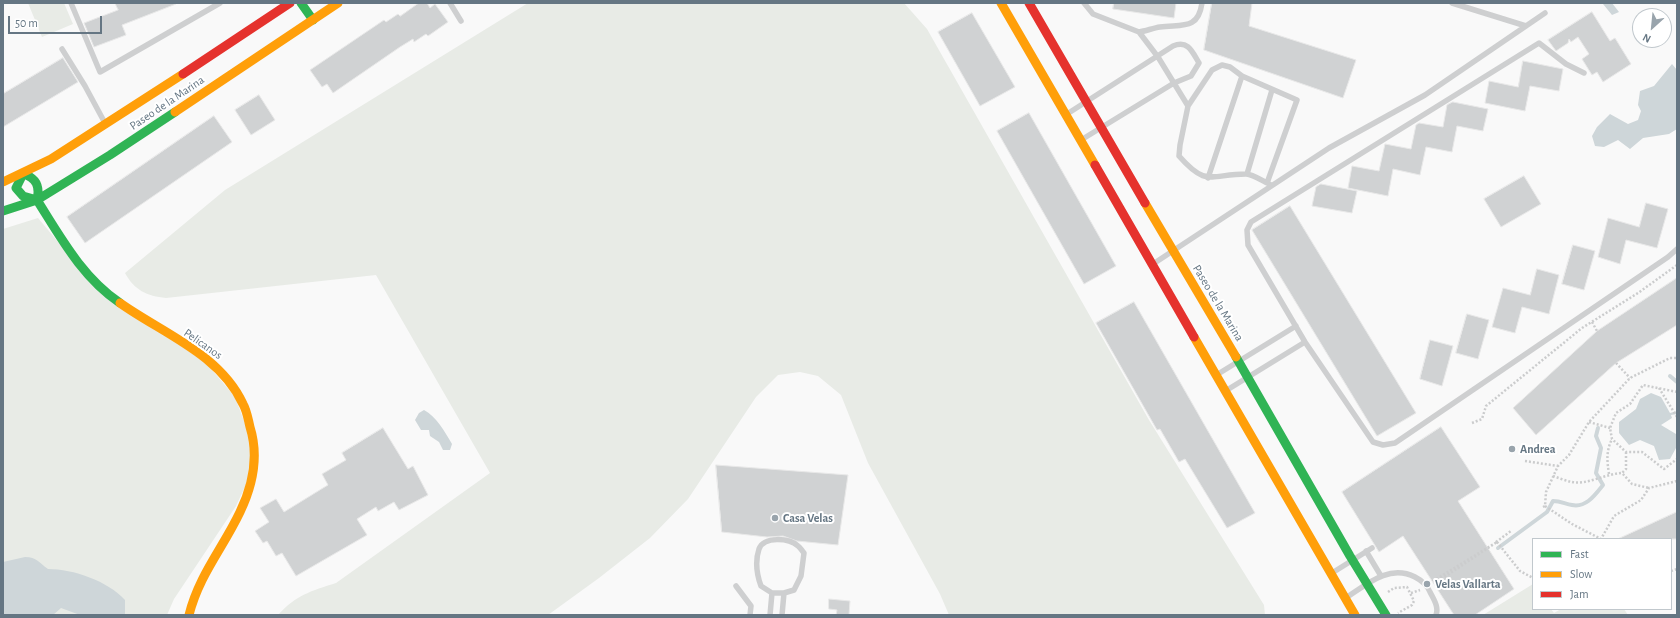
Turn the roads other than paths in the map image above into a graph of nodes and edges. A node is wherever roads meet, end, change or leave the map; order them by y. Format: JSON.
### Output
{"nodes":[{"id":1,"x":71,"y":3,"type":"edge"},
{"id":2,"x":220,"y":3,"type":"edge"},
{"id":3,"x":290,"y":3,"type":"edge"},
{"id":4,"x":301,"y":3,"type":"edge"},
{"id":5,"x":338,"y":3,"type":"edge"},
{"id":6,"x":450,"y":3,"type":"edge"},
{"id":7,"x":1001,"y":3,"type":"edge"},
{"id":8,"x":1029,"y":3,"type":"edge"},
{"id":9,"x":1084,"y":3,"type":"edge"},
{"id":10,"x":1202,"y":3,"type":"edge"},
{"id":11,"x":1452,"y":3,"type":"edge"},
{"id":12,"x":1545,"y":13,"type":"dead end"},
{"id":13,"x":312,"y":20,"type":"junction"},
{"id":14,"x":461,"y":21,"type":"dead end"},
{"id":15,"x":1526,"y":26,"type":"junction"},
{"id":16,"x":1139,"y":32,"type":"junction"},
{"id":17,"x":62,"y":49,"type":"dead end"},
{"id":18,"x":1158,"y":57,"type":"junction"},
{"id":19,"x":1584,"y":72,"type":"dead end"},
{"id":20,"x":1242,"y":76,"type":"junction"},
{"id":21,"x":1174,"y":83,"type":"junction"},
{"id":22,"x":1272,"y":90,"type":"junction"},
{"id":23,"x":1086,"y":102,"type":"junction"},
{"id":24,"x":1188,"y":106,"type":"junction"},
{"id":25,"x":1066,"y":115,"type":"junction"},
{"id":26,"x":106,"y":125,"type":"junction"},
{"id":27,"x":1101,"y":126,"type":"junction"},
{"id":28,"x":1081,"y":140,"type":"junction"},
{"id":29,"x":23,"y":174,"type":"junction"},
{"id":30,"x":1247,"y":174,"type":"junction"},
{"id":31,"x":1208,"y":178,"type":"junction"},
{"id":32,"x":3,"y":182,"type":"edge"},
{"id":33,"x":1269,"y":184,"type":"junction"},
{"id":34,"x":37,"y":200,"type":"junction"},
{"id":35,"x":3,"y":211,"type":"edge"},
{"id":36,"x":1149,"y":235,"type":"junction"},
{"id":37,"x":1677,"y":249,"type":"edge"},
{"id":38,"x":1173,"y":251,"type":"junction"},
{"id":39,"x":1153,"y":264,"type":"junction"},
{"id":40,"x":1296,"y":326,"type":"junction"},
{"id":41,"x":1305,"y":342,"type":"junction"},
{"id":42,"x":1238,"y":360,"type":"junction"},
{"id":43,"x":1217,"y":375,"type":"junction"},
{"id":44,"x":1248,"y":376,"type":"junction"},
{"id":45,"x":1226,"y":391,"type":"junction"},
{"id":46,"x":1353,"y":559,"type":"junction"},
{"id":47,"x":1331,"y":573,"type":"junction"},
{"id":48,"x":1381,"y":576,"type":"junction"},
{"id":49,"x":1368,"y":583,"type":"junction"},
{"id":50,"x":736,"y":586,"type":"dead end"},
{"id":51,"x":772,"y":593,"type":"junction"},
{"id":52,"x":784,"y":593,"type":"junction"},
{"id":53,"x":1345,"y":598,"type":"junction"},
{"id":54,"x":190,"y":615,"type":"edge"},
{"id":55,"x":750,"y":615,"type":"edge"},
{"id":56,"x":770,"y":615,"type":"edge"},
{"id":57,"x":782,"y":615,"type":"edge"},
{"id":58,"x":1355,"y":615,"type":"edge"},
{"id":59,"x":1386,"y":615,"type":"edge"},
{"id":60,"x":1436,"y":615,"type":"edge"}],
"edges":[{"from":1,"to":2,"type":"lane"},
{"from":3,"to":26,"type":"street","name":"Paseo de la Marina"},
{"from":4,"to":13,"type":"street"},
{"from":5,"to":13,"type":"street","name":"Paseo de la Marina"},
{"from":6,"to":14,"type":"lane"},
{"from":7,"to":25,"type":"street","name":"Paseo de la Marina"},
{"from":8,"to":23,"type":"street","name":"Paseo de la Marina"},
{"from":9,"to":16,"type":"lane"},
{"from":10,"to":16,"type":"lane"},
{"from":11,"to":15,"type":"lane"},
{"from":12,"to":15,"type":"lane"},
{"from":13,"to":34,"type":"street","name":"Paseo de la Marina"},
{"from":15,"to":33,"type":"lane"},
{"from":16,"to":18,"type":"lane"},
{"from":17,"to":26,"type":"lane"},
{"from":18,"to":21,"type":"lane"},
{"from":18,"to":21,"type":"lane"},
{"from":18,"to":23,"type":"lane"},
{"from":19,"to":40,"type":"lane"},
{"from":20,"to":22,"type":"lane"},
{"from":20,"to":24,"type":"lane"},
{"from":20,"to":31,"type":"lane"},
{"from":21,"to":24,"type":"lane"},
{"from":21,"to":27,"type":"lane"},
{"from":22,"to":30,"type":"lane"},
{"from":22,"to":33,"type":"lane"},
{"from":23,"to":25,"type":"lane"},
{"from":23,"to":27,"type":"street","name":"Paseo de la Marina"},
{"from":24,"to":31,"type":"lane"},
{"from":25,"to":28,"type":"street","name":"Paseo de la Marina"},
{"from":26,"to":29,"type":"street","name":"Paseo de la Marina"},
{"from":27,"to":28,"type":"lane"},
{"from":27,"to":36,"type":"street","name":"Paseo de la Marina"},
{"from":28,"to":36,"type":"street","name":"Paseo de la Marina"},
{"from":29,"to":32,"type":"street","name":"Paseo de la Marina"},
{"from":29,"to":34,"type":"street"},
{"from":29,"to":34,"type":"street"},
{"from":30,"to":31,"type":"lane"},
{"from":30,"to":33,"type":"lane"},
{"from":33,"to":38,"type":"lane"},
{"from":34,"to":35,"type":"street","name":"Paseo de la Marina"},
{"from":34,"to":54,"type":"street","name":"Pelicanos"},
{"from":36,"to":38,"type":"street","name":"Paseo de la Marina"},
{"from":36,"to":39,"type":"street","name":"Paseo de la Marina"},
{"from":37,"to":41,"type":"lane"},
{"from":38,"to":39,"type":"lane"},
{"from":38,"to":42,"type":"street","name":"Paseo de la Marina"},
{"from":39,"to":43,"type":"street","name":"Paseo de la Marina"},
{"from":40,"to":41,"type":"lane"},
{"from":40,"to":42,"type":"lane"},
{"from":41,"to":44,"type":"lane"},
{"from":42,"to":43,"type":"lane"},
{"from":42,"to":44,"type":"street","name":"Paseo de la Marina"},
{"from":43,"to":45,"type":"street","name":"Paseo de la Marina"},
{"from":44,"to":45,"type":"lane"},
{"from":44,"to":46,"type":"street","name":"Paseo de la Marina"},
{"from":45,"to":47,"type":"street","name":"Paseo de la Marina"},
{"from":46,"to":47,"type":"lane"},
{"from":46,"to":48,"type":"lane"},
{"from":46,"to":49,"type":"street","name":"Paseo de la Marina"},
{"from":47,"to":53,"type":"street","name":"Paseo de la Marina"},
{"from":48,"to":49,"type":"lane"},
{"from":48,"to":60,"type":"lane"},
{"from":49,"to":53,"type":"lane"},
{"from":49,"to":59,"type":"street","name":"Paseo de la Marina"},
{"from":50,"to":55,"type":"lane"},
{"from":51,"to":52,"type":"lane"},
{"from":51,"to":52,"type":"lane"},
{"from":51,"to":56,"type":"lane"},
{"from":52,"to":57,"type":"lane"},
{"from":53,"to":58,"type":"street","name":"Paseo de la Marina"}]}
